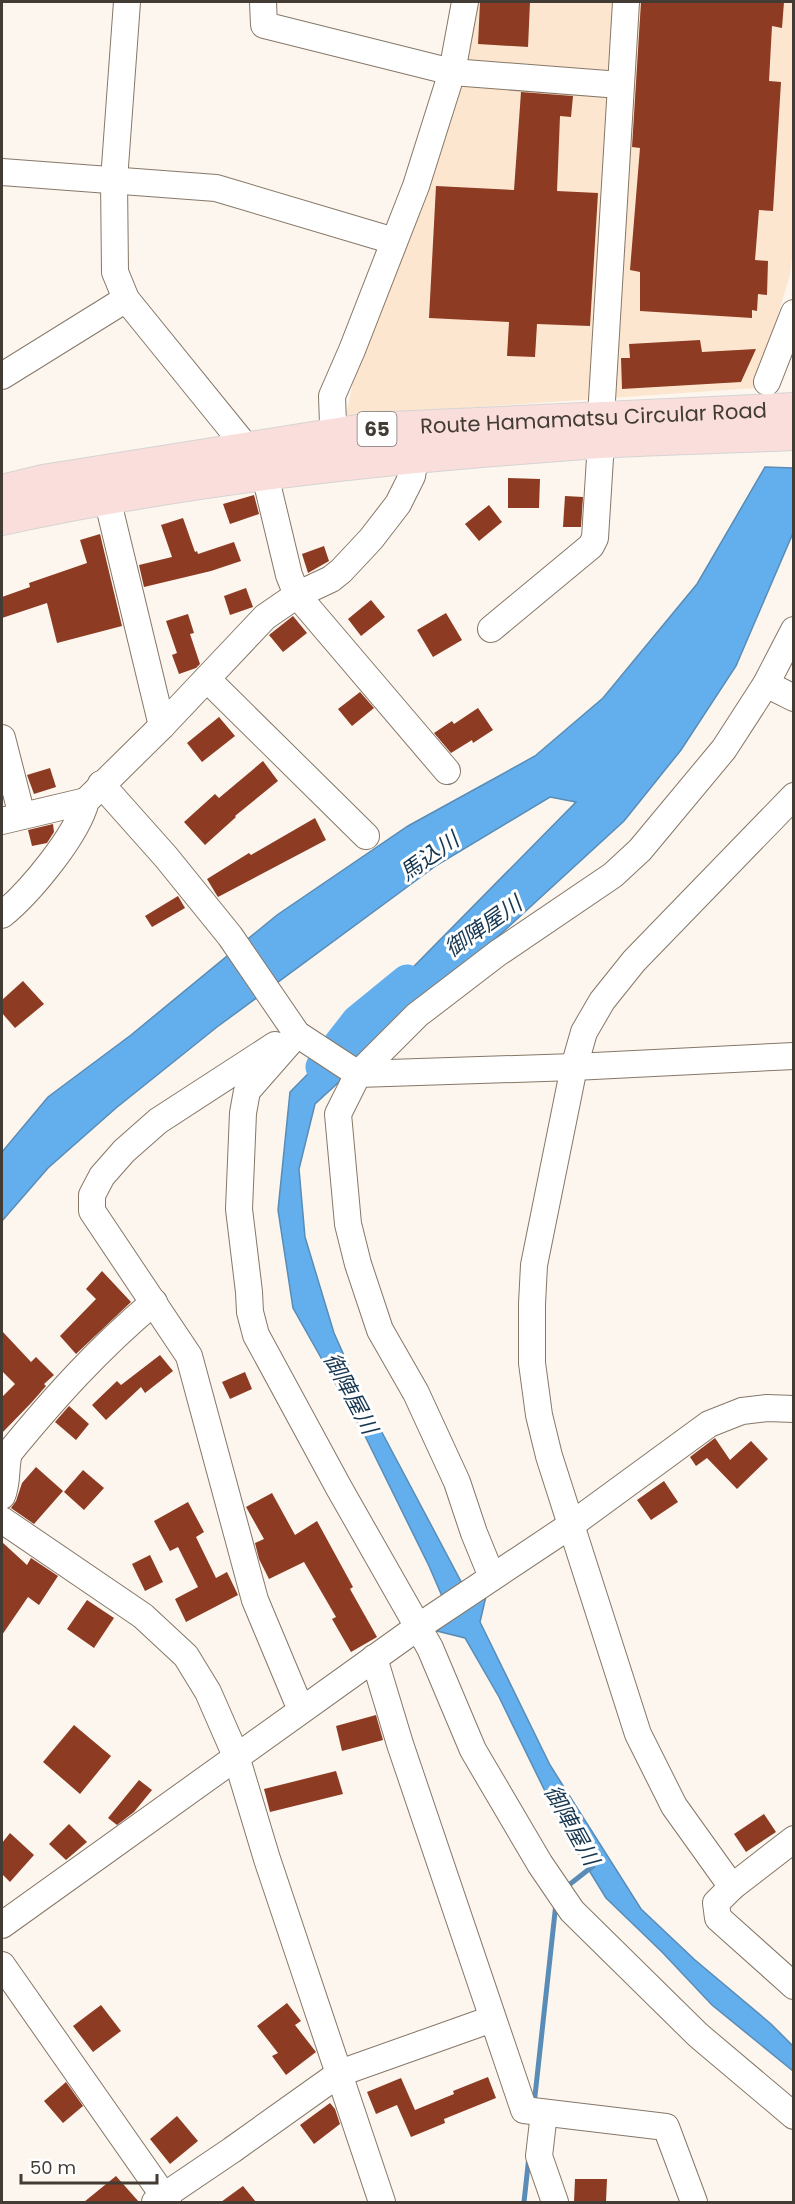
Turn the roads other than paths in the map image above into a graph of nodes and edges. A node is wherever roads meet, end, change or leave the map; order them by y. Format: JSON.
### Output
{"nodes":[{"id":1,"x":127,"y":2,"type":"edge"},
{"id":2,"x":262,"y":2,"type":"edge"},
{"id":3,"x":465,"y":2,"type":"edge"},
{"id":4,"x":626,"y":2,"type":"edge"},
{"id":5,"x":452,"y":72,"type":"junction"},
{"id":6,"x":620,"y":85,"type":"junction"},
{"id":7,"x":2,"y":172,"type":"edge"},
{"id":8,"x":114,"y":180,"type":"junction"},
{"id":9,"x":394,"y":241,"type":"junction"},
{"id":10,"x":126,"y":299,"type":"junction"},
{"id":11,"x":794,"y":313,"type":"edge"},
{"id":12,"x":2,"y":376,"type":"edge"},
{"id":13,"x":794,"y":409,"type":"edge"},
{"id":14,"x":757,"y":410,"type":"junction"},
{"id":15,"x":601,"y":430,"type":"junction"},
{"id":16,"x":332,"y":434,"type":"junction"},
{"id":17,"x":794,"y":434,"type":"edge"},
{"id":18,"x":246,"y":447,"type":"junction"},
{"id":19,"x":415,"y":457,"type":"junction"},
{"id":20,"x":335,"y":465,"type":"junction"},
{"id":21,"x":265,"y":475,"type":"junction"},
{"id":22,"x":2,"y":491,"type":"edge"},
{"id":23,"x":107,"y":498,"type":"junction"},
{"id":24,"x":2,"y":519,"type":"edge"},
{"id":25,"x":297,"y":595,"type":"junction"},
{"id":26,"x":491,"y":630,"type":"dead end"},
{"id":27,"x":794,"y":630,"type":"edge"},
{"id":28,"x":207,"y":679,"type":"junction"},
{"id":29,"x":766,"y":684,"type":"junction"},
{"id":30,"x":794,"y":698,"type":"edge"},
{"id":31,"x":162,"y":726,"type":"junction"},
{"id":32,"x":2,"y":738,"type":"edge"},
{"id":33,"x":447,"y":771,"type":"dead end"},
{"id":34,"x":94,"y":793,"type":"junction"},
{"id":35,"x":794,"y":796,"type":"edge"},
{"id":36,"x":12,"y":818,"type":"edge"},
{"id":37,"x":366,"y":836,"type":"dead end"},
{"id":38,"x":2,"y":915,"type":"edge"},
{"id":39,"x":293,"y":1027,"type":"junction"},
{"id":40,"x":794,"y":1056,"type":"edge"},
{"id":41,"x":573,"y":1067,"type":"junction"},
{"id":42,"x":358,"y":1074,"type":"junction"},
{"id":43,"x":154,"y":1302,"type":"junction"},
{"id":44,"x":794,"y":1409,"type":"edge"},
{"id":45,"x":2,"y":1496,"type":"edge"},
{"id":46,"x":2,"y":1520,"type":"edge"},
{"id":47,"x":571,"y":1525,"type":"junction"},
{"id":48,"x":488,"y":1580,"type":"junction"},
{"id":49,"x":422,"y":1624,"type":"junction"},
{"id":50,"x":374,"y":1658,"type":"junction"},
{"id":51,"x":301,"y":1710,"type":"junction"},
{"id":52,"x":236,"y":1756,"type":"junction"},
{"id":53,"x":794,"y":1839,"type":"edge"},
{"id":54,"x":732,"y":1887,"type":"junction"},
{"id":55,"x":2,"y":1925,"type":"edge"},
{"id":56,"x":2,"y":1965,"type":"edge"},
{"id":57,"x":794,"y":1986,"type":"edge"},
{"id":58,"x":492,"y":2019,"type":"junction"},
{"id":59,"x":340,"y":2073,"type":"junction"},
{"id":60,"x":534,"y":2111,"type":"junction"},
{"id":61,"x":794,"y":2116,"type":"edge"},
{"id":62,"x":162,"y":2200,"type":"edge"},
{"id":63,"x":382,"y":2202,"type":"edge"},
{"id":64,"x":555,"y":2202,"type":"edge"},
{"id":65,"x":694,"y":2202,"type":"edge"}],
"edges":[{"from":1,"to":8,"type":"street"},
{"from":2,"to":5,"type":"street"},
{"from":3,"to":5,"type":"street"},
{"from":4,"to":6,"type":"street"},
{"from":5,"to":6,"type":"street"},
{"from":5,"to":9,"type":"street"},
{"from":6,"to":15,"type":"street"},
{"from":7,"to":8,"type":"street"},
{"from":8,"to":9,"type":"street"},
{"from":8,"to":10,"type":"street"},
{"from":9,"to":16,"type":"street"},
{"from":10,"to":12,"type":"street"},
{"from":10,"to":18,"type":"street"},
{"from":11,"to":14,"type":"street"},
{"from":13,"to":14,"type":"main road","name":"Route Hamamatsu Circular Road","number":"65"},
{"from":14,"to":15,"type":"main road","name":"Route Hamamatsu Circular Road","number":"65"},
{"from":14,"to":17,"type":"main road","name":"Route Hamamatsu Circular Road","number":"65"},
{"from":15,"to":16,"type":"main road","name":"Route Hamamatsu Circular Road","number":"65"},
{"from":15,"to":19,"type":"main road","name":"Route Hamamatsu Circular Road","number":"65"},
{"from":15,"to":26,"type":"street"},
{"from":16,"to":18,"type":"main road","name":"Route Hamamatsu Circular Road","number":"65"},
{"from":16,"to":20,"type":"street"},
{"from":18,"to":22,"type":"main road","name":"Route Hamamatsu Circular Road","number":"65"},
{"from":19,"to":20,"type":"main road","name":"Route Hamamatsu Circular Road","number":"65"},
{"from":19,"to":25,"type":"street"},
{"from":20,"to":21,"type":"main road","name":"Route Hamamatsu Circular Road","number":"65"},
{"from":21,"to":23,"type":"main road","name":"Route Hamamatsu Circular Road","number":"65"},
{"from":21,"to":25,"type":"street"},
{"from":23,"to":24,"type":"main road","name":"Route Hamamatsu Circular Road","number":"65"},
{"from":23,"to":31,"type":"street"},
{"from":25,"to":28,"type":"street"},
{"from":25,"to":33,"type":"street"},
{"from":27,"to":29,"type":"street"},
{"from":28,"to":31,"type":"street"},
{"from":28,"to":37,"type":"street"},
{"from":29,"to":30,"type":"street"},
{"from":29,"to":42,"type":"street"},
{"from":31,"to":34,"type":"street"},
{"from":32,"to":36,"type":"street"},
{"from":34,"to":36,"type":"street"},
{"from":34,"to":38,"type":"street"},
{"from":34,"to":39,"type":"street"},
{"from":35,"to":41,"type":"street"},
{"from":39,"to":42,"type":"street"},
{"from":39,"to":43,"type":"street"},
{"from":39,"to":49,"type":"street"},
{"from":40,"to":41,"type":"street"},
{"from":41,"to":42,"type":"street"},
{"from":41,"to":47,"type":"street"},
{"from":42,"to":48,"type":"street"},
{"from":43,"to":45,"type":"street"},
{"from":43,"to":51,"type":"street"},
{"from":44,"to":47,"type":"street"},
{"from":46,"to":52,"type":"street"},
{"from":47,"to":48,"type":"street"},
{"from":47,"to":54,"type":"street"},
{"from":48,"to":49,"type":"street"},
{"from":49,"to":50,"type":"street"},
{"from":49,"to":61,"type":"street"},
{"from":50,"to":51,"type":"street"},
{"from":50,"to":58,"type":"street"},
{"from":51,"to":52,"type":"street"},
{"from":52,"to":55,"type":"street"},
{"from":52,"to":59,"type":"street"},
{"from":53,"to":54,"type":"street"},
{"from":54,"to":57,"type":"street"},
{"from":56,"to":62,"type":"street"},
{"from":58,"to":59,"type":"street"},
{"from":58,"to":60,"type":"street"},
{"from":59,"to":62,"type":"street"},
{"from":59,"to":63,"type":"street"},
{"from":60,"to":64,"type":"street"},
{"from":60,"to":65,"type":"street"}]}
